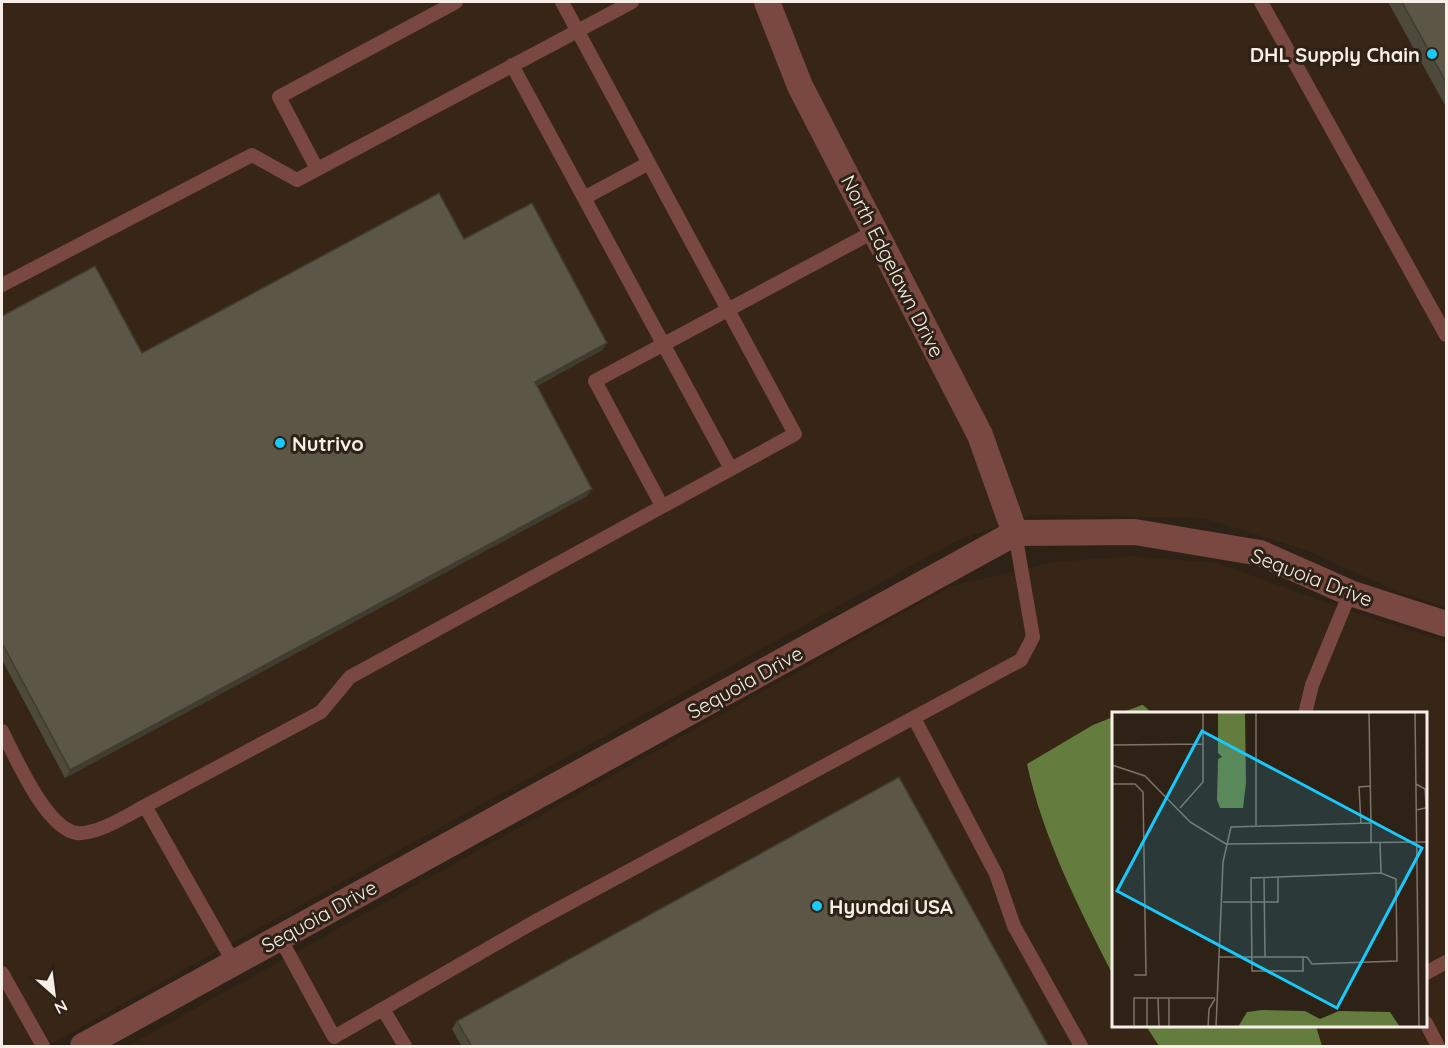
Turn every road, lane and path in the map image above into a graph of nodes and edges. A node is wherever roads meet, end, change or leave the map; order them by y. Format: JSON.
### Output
{"nodes":[{"id":1,"x":456,"y":2,"type":"edge"},
{"id":2,"x":562,"y":2,"type":"edge"},
{"id":3,"x":632,"y":2,"type":"edge"},
{"id":4,"x":766,"y":2,"type":"edge"},
{"id":5,"x":1262,"y":2,"type":"edge"},
{"id":6,"x":578,"y":30,"type":"junction"},
{"id":7,"x":512,"y":65,"type":"junction"},
{"id":8,"x":649,"y":163,"type":"junction"},
{"id":9,"x":317,"y":169,"type":"junction"},
{"id":10,"x":584,"y":198,"type":"junction"},
{"id":11,"x":875,"y":231,"type":"junction"},
{"id":12,"x":2,"y":285,"type":"edge"},
{"id":13,"x":728,"y":310,"type":"junction"},
{"id":14,"x":1446,"y":335,"type":"edge"},
{"id":15,"x":663,"y":345,"type":"junction"},
{"id":16,"x":731,"y":469,"type":"junction"},
{"id":17,"x":662,"y":506,"type":"junction"},
{"id":18,"x":1015,"y":533,"type":"junction"},
{"id":19,"x":1350,"y":593,"type":"junction"},
{"id":20,"x":1446,"y":624,"type":"edge"},
{"id":21,"x":1305,"y":712,"type":"edge"},
{"id":22,"x":914,"y":718,"type":"junction"},
{"id":23,"x":2,"y":731,"type":"edge"},
{"id":24,"x":145,"y":806,"type":"junction"},
{"id":25,"x":280,"y":938,"type":"junction"},
{"id":26,"x":1446,"y":962,"type":"edge"},
{"id":27,"x":234,"y":963,"type":"junction"},
{"id":28,"x":1427,"y":972,"type":"edge"},
{"id":29,"x":2,"y":973,"type":"edge"},
{"id":30,"x":383,"y":1010,"type":"junction"},
{"id":31,"x":1427,"y":1027,"type":"edge"},
{"id":32,"x":336,"y":1042,"type":"edge"},
{"id":33,"x":43,"y":1047,"type":"edge"},
{"id":34,"x":83,"y":1047,"type":"edge"},
{"id":35,"x":405,"y":1047,"type":"edge"},
{"id":36,"x":1081,"y":1047,"type":"edge"},
{"id":37,"x":1438,"y":1047,"type":"edge"}],
"edges":[{"from":1,"to":9,"type":"lane"},
{"from":2,"to":6,"type":"lane"},
{"from":3,"to":6,"type":"lane"},
{"from":4,"to":11,"type":"street","name":"North Edgelawn Drive"},
{"from":5,"to":14,"type":"lane"},
{"from":6,"to":7,"type":"lane"},
{"from":6,"to":8,"type":"lane"},
{"from":7,"to":9,"type":"lane"},
{"from":7,"to":10,"type":"lane"},
{"from":8,"to":10,"type":"lane"},
{"from":8,"to":13,"type":"lane"},
{"from":9,"to":12,"type":"lane"},
{"from":10,"to":15,"type":"lane"},
{"from":11,"to":13,"type":"lane"},
{"from":11,"to":18,"type":"street","name":"North Edgelawn Drive"},
{"from":13,"to":15,"type":"lane"},
{"from":13,"to":16,"type":"lane"},
{"from":15,"to":16,"type":"lane"},
{"from":15,"to":17,"type":"lane"},
{"from":16,"to":17,"type":"lane"},
{"from":17,"to":24,"type":"lane"},
{"from":18,"to":19,"type":"street","name":"Sequoia Drive"},
{"from":18,"to":22,"type":"lane"},
{"from":18,"to":25,"type":"street","name":"Sequoia Drive"},
{"from":19,"to":20,"type":"street","name":"Sequoia Drive"},
{"from":19,"to":21,"type":"lane"},
{"from":22,"to":30,"type":"lane"},
{"from":22,"to":36,"type":"lane"},
{"from":23,"to":24,"type":"lane"},
{"from":24,"to":27,"type":"lane"},
{"from":25,"to":27,"type":"street","name":"Sequoia Drive"},
{"from":25,"to":32,"type":"lane"},
{"from":26,"to":28,"type":"lane"},
{"from":27,"to":34,"type":"street","name":"Sequoia Drive"},
{"from":29,"to":33,"type":"lane"},
{"from":30,"to":32,"type":"lane"},
{"from":30,"to":35,"type":"lane"},
{"from":31,"to":37,"type":"lane"}]}
